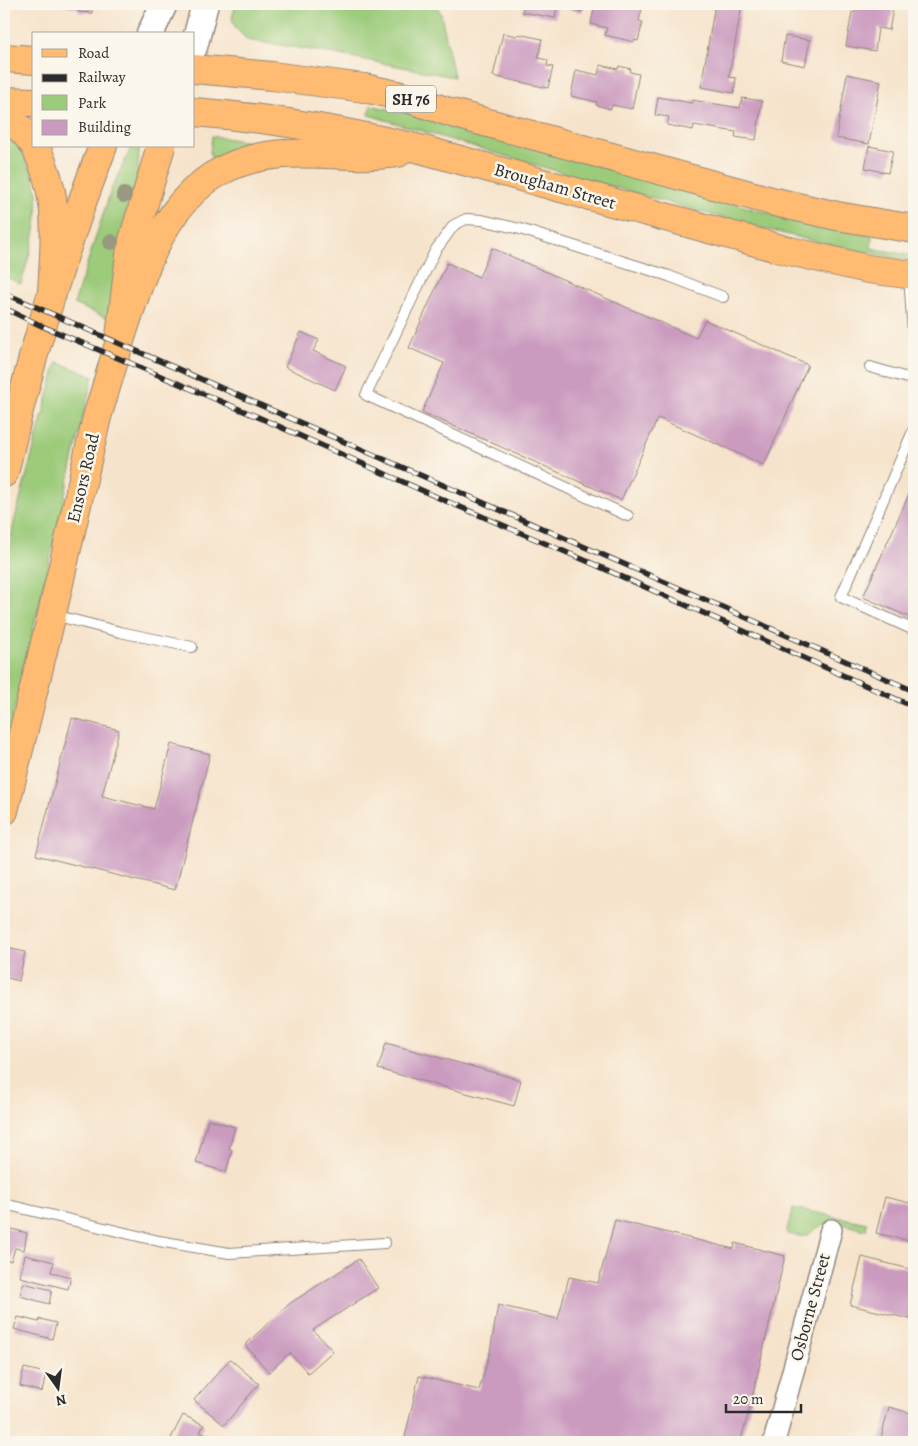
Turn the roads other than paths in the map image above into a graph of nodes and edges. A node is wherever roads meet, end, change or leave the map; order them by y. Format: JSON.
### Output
{"nodes":[{"id":1,"x":164,"y":4,"type":"edge"},
{"id":2,"x":205,"y":4,"type":"edge"},
{"id":3,"x":151,"y":32,"type":"edge"},
{"id":4,"x":195,"y":43,"type":"edge"},
{"id":5,"x":4,"y":58,"type":"edge"},
{"id":6,"x":32,"y":60,"type":"edge"},
{"id":7,"x":195,"y":69,"type":"edge"},
{"id":8,"x":4,"y":101,"type":"edge"},
{"id":9,"x":32,"y":102,"type":"edge"},
{"id":10,"x":195,"y":112,"type":"edge"},
{"id":11,"x":4,"y":115,"type":"edge"},
{"id":12,"x":32,"y":142,"type":"edge"},
{"id":13,"x":36,"y":148,"type":"edge"},
{"id":14,"x":102,"y":148,"type":"edge"},
{"id":15,"x":160,"y":148,"type":"edge"},
{"id":16,"x":424,"y":150,"type":"junction"},
{"id":17,"x":914,"y":229,"type":"edge"},
{"id":18,"x":911,"y":275,"type":"edge"},
{"id":19,"x":52,"y":292,"type":"junction"},
{"id":20,"x":723,"y":297,"type":"dead end"},
{"id":21,"x":119,"y":344,"type":"junction"},
{"id":22,"x":914,"y":347,"type":"edge"},
{"id":23,"x":870,"y":367,"type":"dead end"},
{"id":24,"x":914,"y":380,"type":"edge"},
{"id":25,"x":914,"y":430,"type":"edge"},
{"id":26,"x":4,"y":473,"type":"edge"},
{"id":27,"x":628,"y":516,"type":"dead end"},
{"id":28,"x":52,"y":614,"type":"junction"},
{"id":29,"x":914,"y":630,"type":"edge"},
{"id":30,"x":192,"y":647,"type":"dead end"},
{"id":31,"x":4,"y":811,"type":"edge"},
{"id":32,"x":4,"y":1204,"type":"edge"},
{"id":33,"x":831,"y":1230,"type":"dead end"},
{"id":34,"x":385,"y":1242,"type":"dead end"},
{"id":35,"x":774,"y":1442,"type":"edge"}],
"edges":[{"from":1,"to":3,"type":"street"},
{"from":2,"to":4,"type":"street"},
{"from":5,"to":6,"type":"main road"},
{"from":7,"to":17,"type":"main road","number":"SH 76"},
{"from":8,"to":9,"type":"main road"},
{"from":10,"to":16,"type":"main road","name":"Brougham Street"},
{"from":11,"to":12,"type":"main road"},
{"from":13,"to":19,"type":"main road"},
{"from":14,"to":19,"type":"main road"},
{"from":15,"to":21,"type":"main road","name":"Ensors Road"},
{"from":16,"to":18,"type":"main road","name":"Brougham Street"},
{"from":16,"to":21,"type":"main road"},
{"from":18,"to":22,"type":"lane"},
{"from":19,"to":26,"type":"main road"},
{"from":20,"to":27,"type":"lane"},
{"from":21,"to":28,"type":"main road","name":"Ensors Road"},
{"from":23,"to":24,"type":"lane"},
{"from":25,"to":29,"type":"lane"},
{"from":28,"to":30,"type":"lane"},
{"from":28,"to":31,"type":"main road","name":"Ensors Road"},
{"from":32,"to":34,"type":"lane"},
{"from":33,"to":35,"type":"street","name":"Osborne Street"}]}
